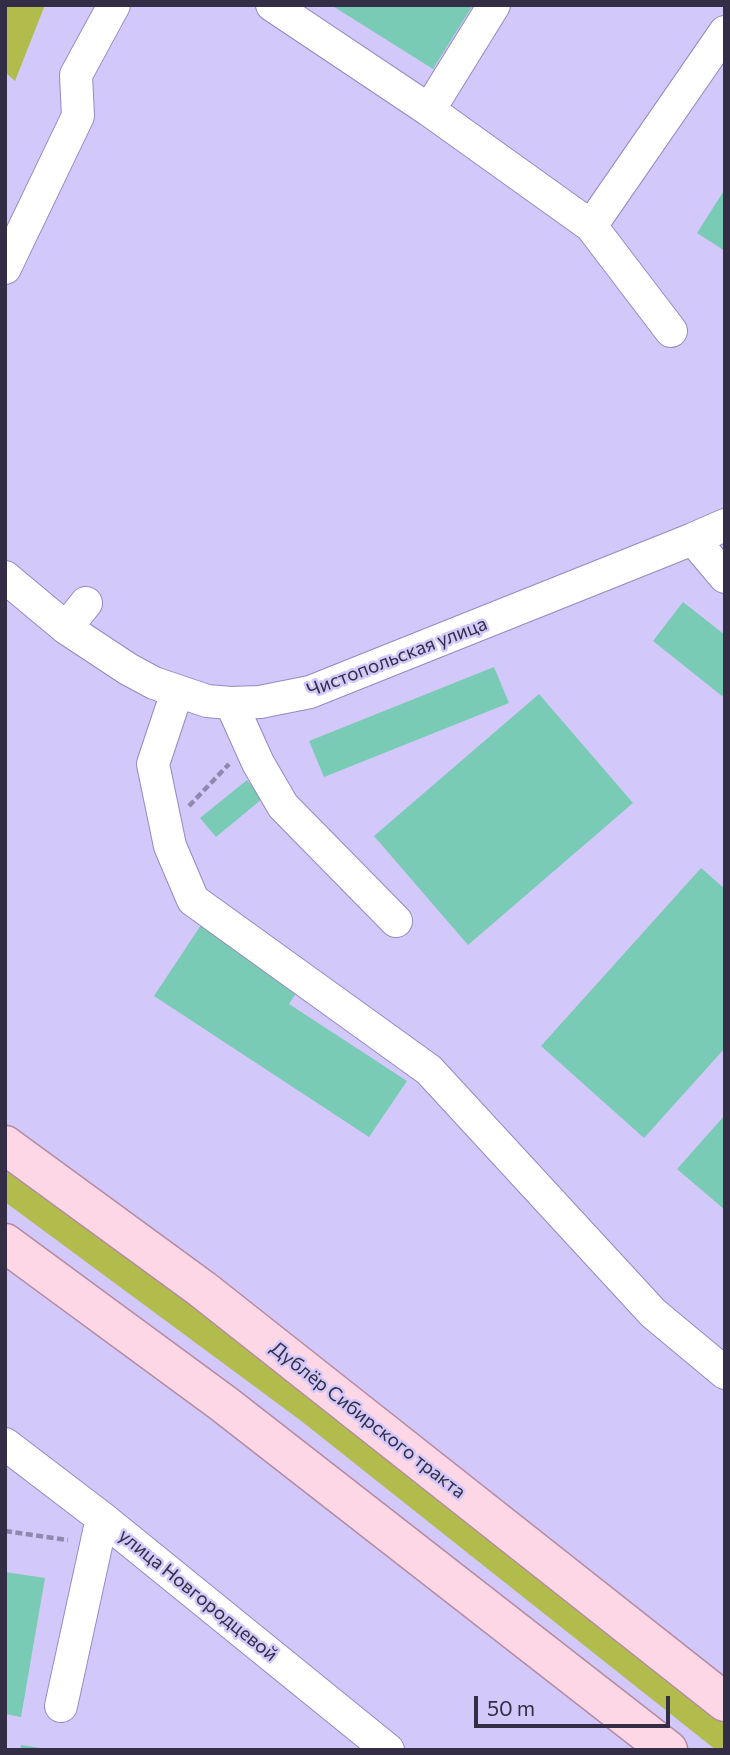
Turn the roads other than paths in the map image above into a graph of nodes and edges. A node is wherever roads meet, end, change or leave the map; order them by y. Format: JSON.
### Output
{"nodes":[{"id":1,"x":114,"y":5,"type":"edge"},
{"id":2,"x":272,"y":5,"type":"edge"},
{"id":3,"x":495,"y":5,"type":"edge"},
{"id":4,"x":725,"y":32,"type":"edge"},
{"id":5,"x":429,"y":110,"type":"junction"},
{"id":6,"x":591,"y":226,"type":"junction"},
{"id":7,"x":5,"y":268,"type":"edge"},
{"id":8,"x":671,"y":331,"type":"dead end"},
{"id":9,"x":725,"y":524,"type":"edge"},
{"id":10,"x":693,"y":539,"type":"junction"},
{"id":11,"x":5,"y":577,"type":"edge"},
{"id":12,"x":725,"y":577,"type":"edge"},
{"id":13,"x":86,"y":603,"type":"dead end"},
{"id":14,"x":66,"y":628,"type":"junction"},
{"id":15,"x":177,"y":692,"type":"junction"},
{"id":16,"x":231,"y":703,"type":"junction"},
{"id":17,"x":396,"y":921,"type":"dead end"},
{"id":18,"x":5,"y":1146,"type":"edge"},
{"id":19,"x":5,"y":1243,"type":"edge"},
{"id":20,"x":725,"y":1373,"type":"edge"},
{"id":21,"x":5,"y":1444,"type":"edge"},
{"id":22,"x":99,"y":1531,"type":"junction"},
{"id":23,"x":725,"y":1702,"type":"edge"},
{"id":24,"x":61,"y":1706,"type":"dead end"},
{"id":25,"x":387,"y":1750,"type":"edge"},
{"id":26,"x":668,"y":1750,"type":"edge"}],
"edges":[{"from":1,"to":7,"type":"street"},
{"from":2,"to":5,"type":"street"},
{"from":3,"to":5,"type":"street"},
{"from":4,"to":6,"type":"street"},
{"from":5,"to":6,"type":"street"},
{"from":6,"to":8,"type":"street"},
{"from":9,"to":10,"type":"street","name":"Чистопольская улица"},
{"from":10,"to":12,"type":"street"},
{"from":10,"to":16,"type":"street","name":"Чистопольская улица"},
{"from":11,"to":14,"type":"street","name":"Чистопольская улица"},
{"from":13,"to":14,"type":"street"},
{"from":14,"to":15,"type":"street","name":"Чистопольская улица"},
{"from":15,"to":16,"type":"street","name":"Чистопольская улица"},
{"from":15,"to":20,"type":"street"},
{"from":16,"to":17,"type":"street"},
{"from":18,"to":23,"type":"main road","name":"Дублёр Сибирского тракта"},
{"from":19,"to":26,"type":"main road"},
{"from":21,"to":22,"type":"street","name":"улица Новгородцевой"},
{"from":22,"to":24,"type":"street"},
{"from":22,"to":25,"type":"street","name":"улица Новгородцевой"}]}
